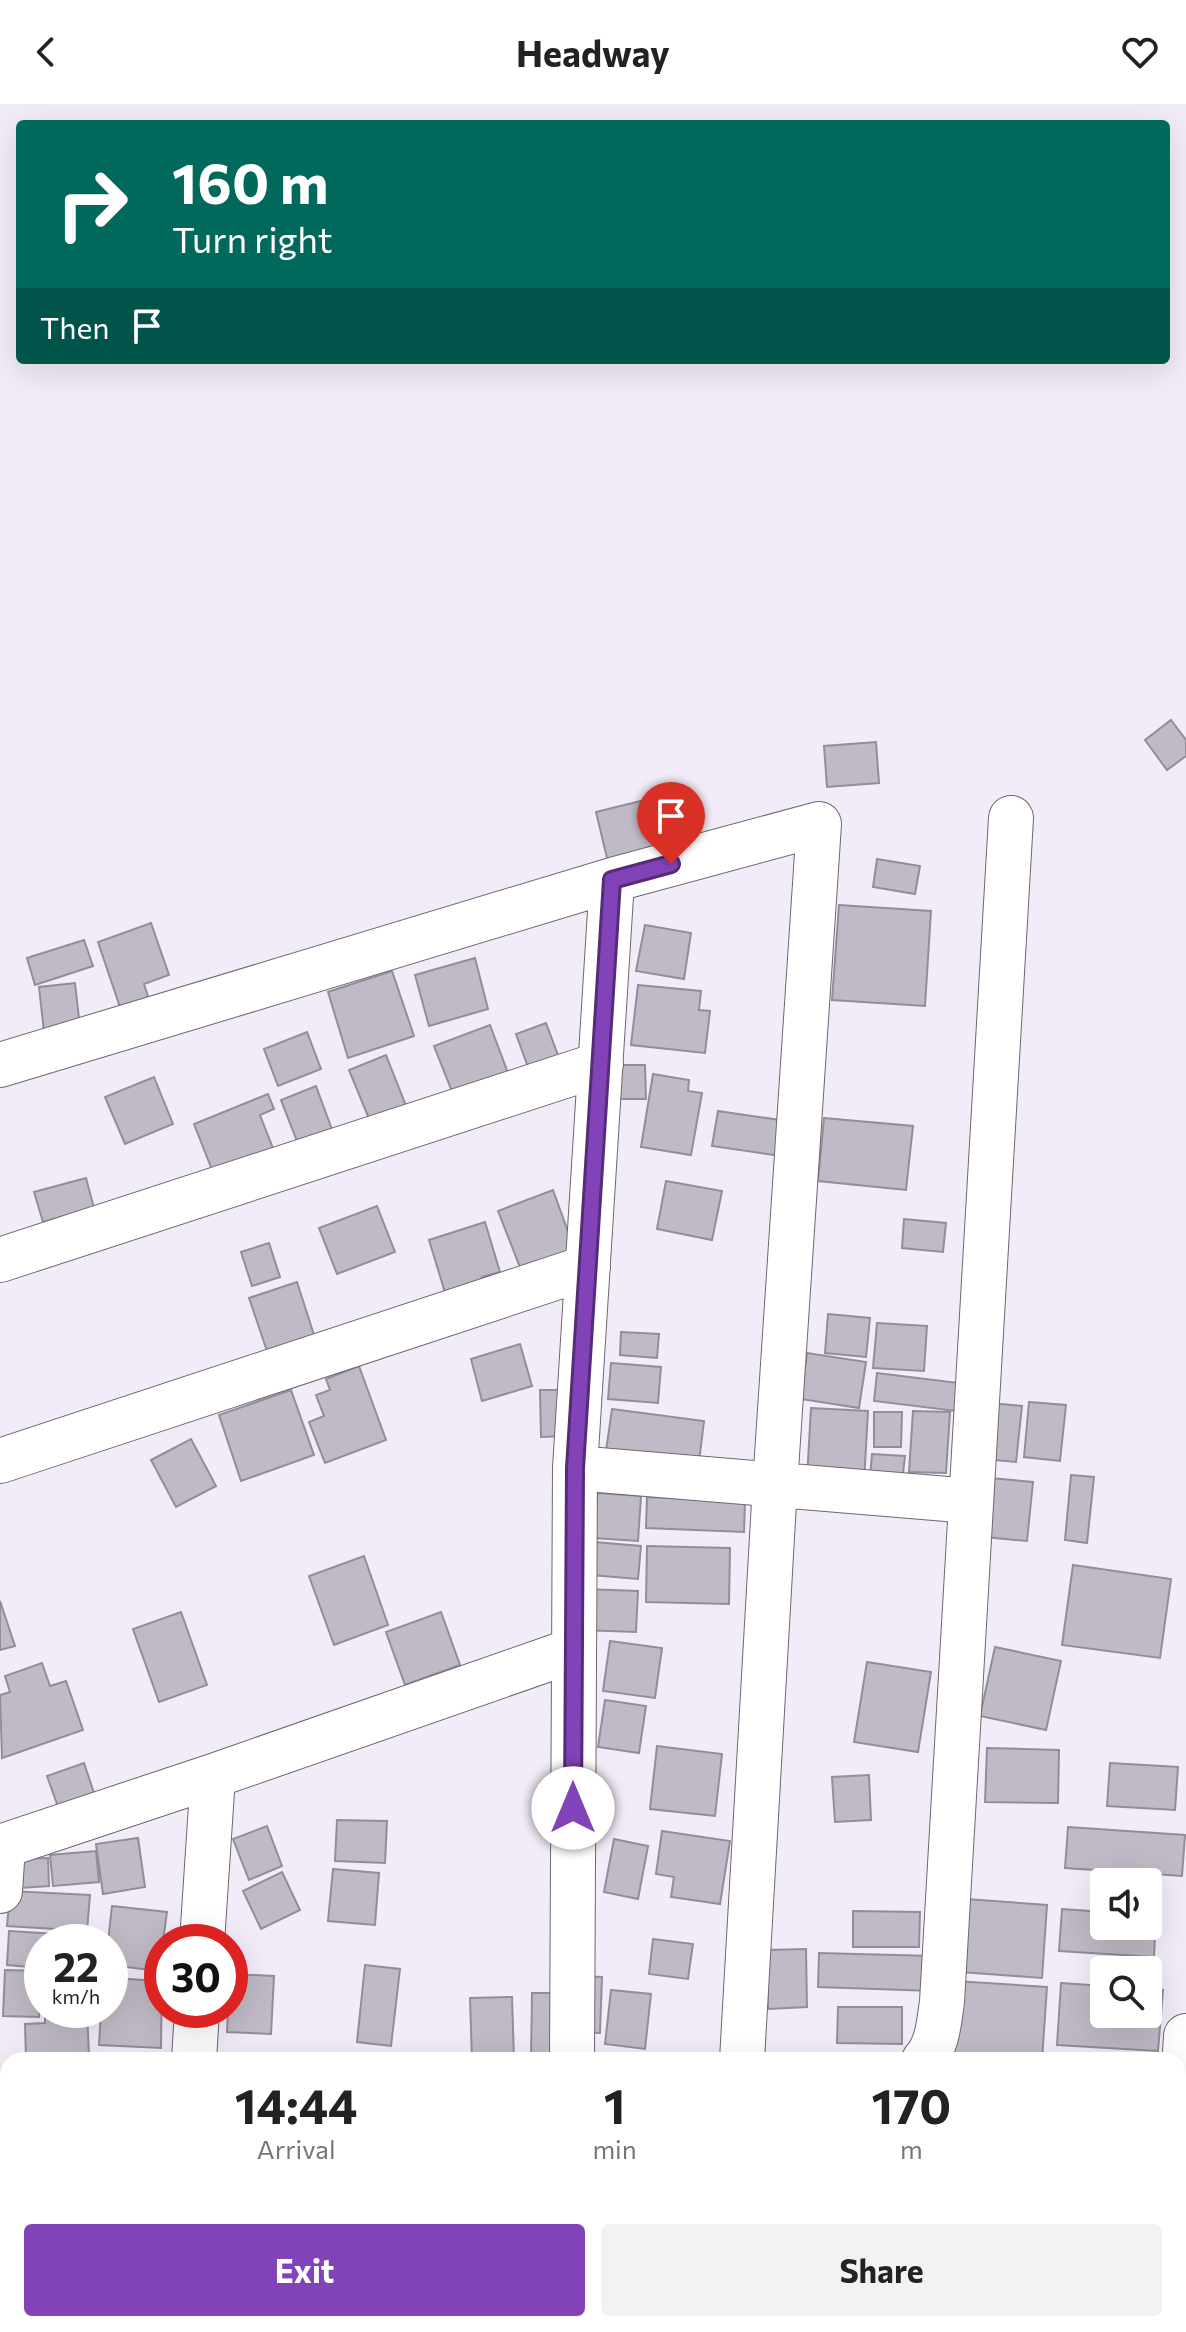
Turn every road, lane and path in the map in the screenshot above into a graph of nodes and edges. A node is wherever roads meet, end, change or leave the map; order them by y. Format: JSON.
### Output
{"nodes":[{"id":1,"x":1011,"y":818,"type":"dead end"},
{"id":2,"x":612,"y":880,"type":"junction"},
{"id":3,"x":601,"y":1064,"type":"junction"},
{"id":4,"x":0,"y":1065,"type":"edge"},
{"id":5,"x":0,"y":1260,"type":"edge"},
{"id":6,"x":588,"y":1267,"type":"junction"},
{"id":7,"x":0,"y":1461,"type":"edge"},
{"id":8,"x":575,"y":1468,"type":"junction"},
{"id":9,"x":775,"y":1485,"type":"junction"},
{"id":10,"x":971,"y":1501,"type":"junction"},
{"id":11,"x":574,"y":1650,"type":"junction"},
{"id":12,"x":213,"y":1776,"type":"junction"},
{"id":13,"x":1,"y":1847,"type":"edge"},
{"id":14,"x":0,"y":1891,"type":"edge"},
{"id":15,"x":203,"y":1924,"type":"edge"},
{"id":16,"x":196,"y":2028,"type":"edge"},
{"id":17,"x":194,"y":2052,"type":"edge"},
{"id":18,"x":572,"y":2052,"type":"edge"},
{"id":19,"x":742,"y":2052,"type":"edge"},
{"id":20,"x":930,"y":2052,"type":"edge"}],
"edges":[{"from":1,"to":10,"type":"street"},
{"from":2,"to":3,"type":"street"},
{"from":2,"to":4,"type":"street"},
{"from":2,"to":9,"type":"street"},
{"from":3,"to":5,"type":"street"},
{"from":3,"to":6,"type":"street"},
{"from":6,"to":7,"type":"street"},
{"from":6,"to":8,"type":"street"},
{"from":8,"to":9,"type":"street"},
{"from":8,"to":11,"type":"street"},
{"from":9,"to":10,"type":"street"},
{"from":9,"to":19,"type":"street"},
{"from":10,"to":20,"type":"street"},
{"from":11,"to":12,"type":"street"},
{"from":11,"to":18,"type":"street"},
{"from":12,"to":13,"type":"street"},
{"from":12,"to":15,"type":"street"},
{"from":13,"to":14,"type":"street"},
{"from":16,"to":17,"type":"street"}]}
